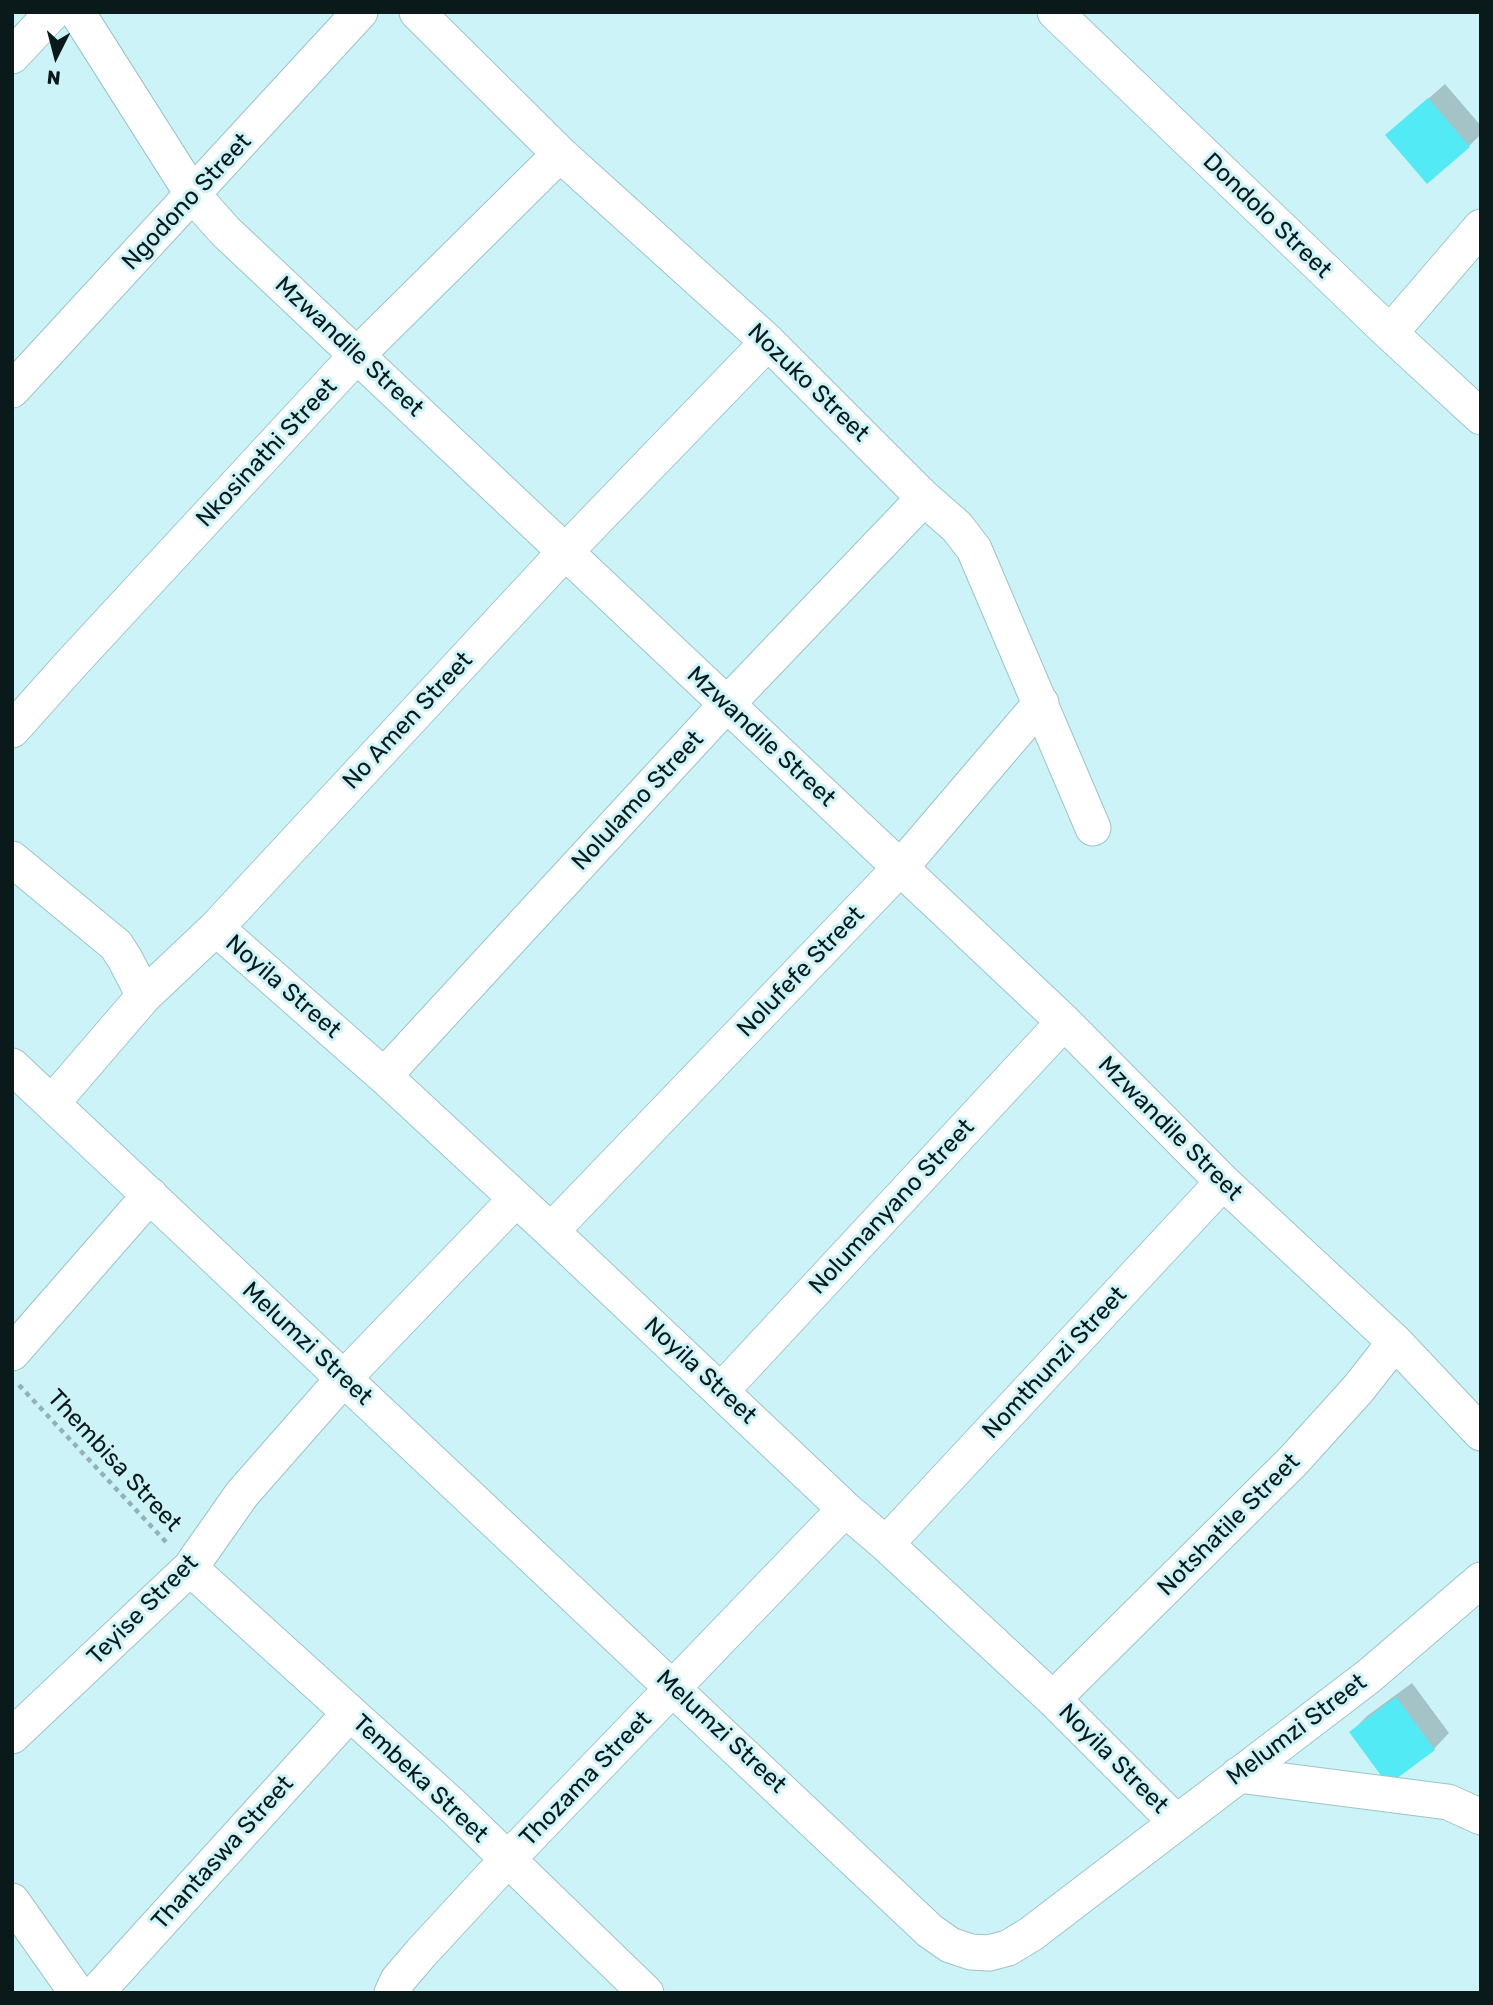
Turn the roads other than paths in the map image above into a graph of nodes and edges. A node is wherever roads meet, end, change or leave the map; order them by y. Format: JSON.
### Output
{"nodes":[{"id":1,"x":53,"y":12,"type":"edge"},
{"id":2,"x":77,"y":12,"type":"edge"},
{"id":3,"x":360,"y":12,"type":"edge"},
{"id":4,"x":417,"y":12,"type":"edge"},
{"id":5,"x":1055,"y":12,"type":"edge"},
{"id":6,"x":12,"y":56,"type":"edge"},
{"id":7,"x":560,"y":154,"type":"junction"},
{"id":8,"x":193,"y":195,"type":"junction"},
{"id":9,"x":1481,"y":227,"type":"edge"},
{"id":10,"x":1390,"y":333,"type":"junction"},
{"id":11,"x":768,"y":342,"type":"junction"},
{"id":12,"x":357,"y":355,"type":"junction"},
{"id":13,"x":12,"y":390,"type":"edge"},
{"id":14,"x":1481,"y":417,"type":"edge"},
{"id":15,"x":924,"y":498,"type":"junction"},
{"id":16,"x":564,"y":553,"type":"junction"},
{"id":17,"x":1041,"y":703,"type":"junction"},
{"id":18,"x":726,"y":705,"type":"junction"},
{"id":19,"x":12,"y":730,"type":"edge"},
{"id":20,"x":1093,"y":828,"type":"dead end"},
{"id":21,"x":12,"y":859,"type":"edge"},
{"id":22,"x":901,"y":867,"type":"junction"},
{"id":23,"x":216,"y":928,"type":"junction"},
{"id":24,"x":144,"y":996,"type":"junction"},
{"id":25,"x":1063,"y":1022,"type":"junction"},
{"id":26,"x":12,"y":1066,"type":"edge"},
{"id":27,"x":384,"y":1076,"type":"junction"},
{"id":28,"x":52,"y":1103,"type":"junction"},
{"id":29,"x":1223,"y":1182,"type":"junction"},
{"id":30,"x":150,"y":1195,"type":"junction"},
{"id":31,"x":516,"y":1199,"type":"junction"},
{"id":32,"x":551,"y":1231,"type":"junction"},
{"id":33,"x":1395,"y":1342,"type":"junction"},
{"id":34,"x":12,"y":1353,"type":"edge"},
{"id":35,"x":344,"y":1378,"type":"junction"},
{"id":36,"x":721,"y":1391,"type":"junction"},
{"id":37,"x":1481,"y":1433,"type":"edge"},
{"id":38,"x":845,"y":1509,"type":"junction"},
{"id":39,"x":886,"y":1544,"type":"junction"},
{"id":40,"x":190,"y":1568,"type":"junction"},
{"id":41,"x":1481,"y":1580,"type":"edge"},
{"id":42,"x":674,"y":1688,"type":"junction"},
{"id":43,"x":1053,"y":1699,"type":"junction"},
{"id":44,"x":349,"y":1714,"type":"junction"},
{"id":45,"x":12,"y":1736,"type":"edge"},
{"id":46,"x":1238,"y":1775,"type":"junction"},
{"id":47,"x":1481,"y":1817,"type":"edge"},
{"id":48,"x":1176,"y":1822,"type":"junction"},
{"id":49,"x":507,"y":1860,"type":"junction"},
{"id":50,"x":12,"y":1901,"type":"edge"},
{"id":51,"x":77,"y":1993,"type":"edge"},
{"id":52,"x":96,"y":1993,"type":"edge"},
{"id":53,"x":392,"y":1993,"type":"edge"},
{"id":54,"x":646,"y":1993,"type":"edge"}],
"edges":[{"from":1,"to":6,"type":"street"},
{"from":2,"to":8,"type":"street","name":"Mzwandile Street"},
{"from":3,"to":8,"type":"street","name":"Ngodono Street"},
{"from":4,"to":7,"type":"street","name":"Nozuko Street"},
{"from":5,"to":10,"type":"street","name":"Dondolo Street"},
{"from":7,"to":11,"type":"street","name":"Nozuko Street"},
{"from":7,"to":12,"type":"street","name":"Nkosinathi Street"},
{"from":8,"to":12,"type":"street","name":"Mzwandile Street"},
{"from":8,"to":13,"type":"street","name":"Ngodono Street"},
{"from":9,"to":10,"type":"street"},
{"from":10,"to":14,"type":"street","name":"Dondolo Street"},
{"from":11,"to":15,"type":"street","name":"Nozuko Street"},
{"from":11,"to":16,"type":"street","name":"No Amen Street"},
{"from":12,"to":16,"type":"street","name":"Mzwandile Street"},
{"from":12,"to":19,"type":"street","name":"Nkosinathi Street"},
{"from":15,"to":17,"type":"street","name":"Nozuko Street"},
{"from":15,"to":18,"type":"street","name":"Nolulamo Street"},
{"from":16,"to":18,"type":"street","name":"Mzwandile Street"},
{"from":16,"to":23,"type":"street","name":"No Amen Street"},
{"from":17,"to":20,"type":"street","name":"Nozuko Street"},
{"from":17,"to":22,"type":"street","name":"Nolufefe Street"},
{"from":18,"to":22,"type":"street","name":"Mzwandile Street"},
{"from":18,"to":27,"type":"street","name":"Nolulamo Street"},
{"from":21,"to":24,"type":"street"},
{"from":22,"to":25,"type":"street","name":"Mzwandile Street"},
{"from":22,"to":32,"type":"street","name":"Nolufefe Street"},
{"from":23,"to":24,"type":"street","name":"No Amen Street"},
{"from":23,"to":27,"type":"street","name":"Noyila Street"},
{"from":24,"to":28,"type":"street","name":"No Amen Street"},
{"from":25,"to":29,"type":"street","name":"Mzwandile Street"},
{"from":25,"to":36,"type":"street","name":"Nolumanyano Street"},
{"from":26,"to":28,"type":"street","name":"Melumzi Street"},
{"from":27,"to":31,"type":"street","name":"Noyila Street"},
{"from":28,"to":30,"type":"street","name":"Melumzi Street"},
{"from":29,"to":33,"type":"street","name":"Mzwandile Street"},
{"from":29,"to":39,"type":"street","name":"Nomthunzi Street"},
{"from":30,"to":34,"type":"street"},
{"from":30,"to":35,"type":"street","name":"Melumzi Street"},
{"from":31,"to":32,"type":"street","name":"Noyila Street"},
{"from":31,"to":35,"type":"street","name":"Teyise Street"},
{"from":32,"to":36,"type":"street","name":"Noyila Street"},
{"from":33,"to":37,"type":"street","name":"Mzwandile Street"},
{"from":33,"to":43,"type":"street","name":"Notshatile Street"},
{"from":35,"to":40,"type":"street","name":"Teyise Street"},
{"from":35,"to":42,"type":"street","name":"Melumzi Street"},
{"from":36,"to":38,"type":"street","name":"Noyila Street"},
{"from":38,"to":39,"type":"street","name":"Noyila Street"},
{"from":38,"to":42,"type":"street","name":"Thozama Street"},
{"from":39,"to":43,"type":"street","name":"Noyila Street"},
{"from":40,"to":44,"type":"street","name":"Tembeka Street"},
{"from":40,"to":45,"type":"street","name":"Teyise Street"},
{"from":41,"to":46,"type":"street","name":"Melumzi Street"},
{"from":42,"to":48,"type":"street","name":"Melumzi Street"},
{"from":42,"to":49,"type":"street","name":"Thozama Street"},
{"from":43,"to":48,"type":"street","name":"Noyila Street"},
{"from":44,"to":49,"type":"street","name":"Tembeka Street"},
{"from":44,"to":52,"type":"street","name":"Thantaswa Street"},
{"from":46,"to":47,"type":"street"},
{"from":46,"to":48,"type":"street","name":"Melumzi Street"},
{"from":49,"to":53,"type":"street","name":"Thozama Street"},
{"from":49,"to":54,"type":"street","name":"Tembeka Street"},
{"from":50,"to":51,"type":"street"}]}
